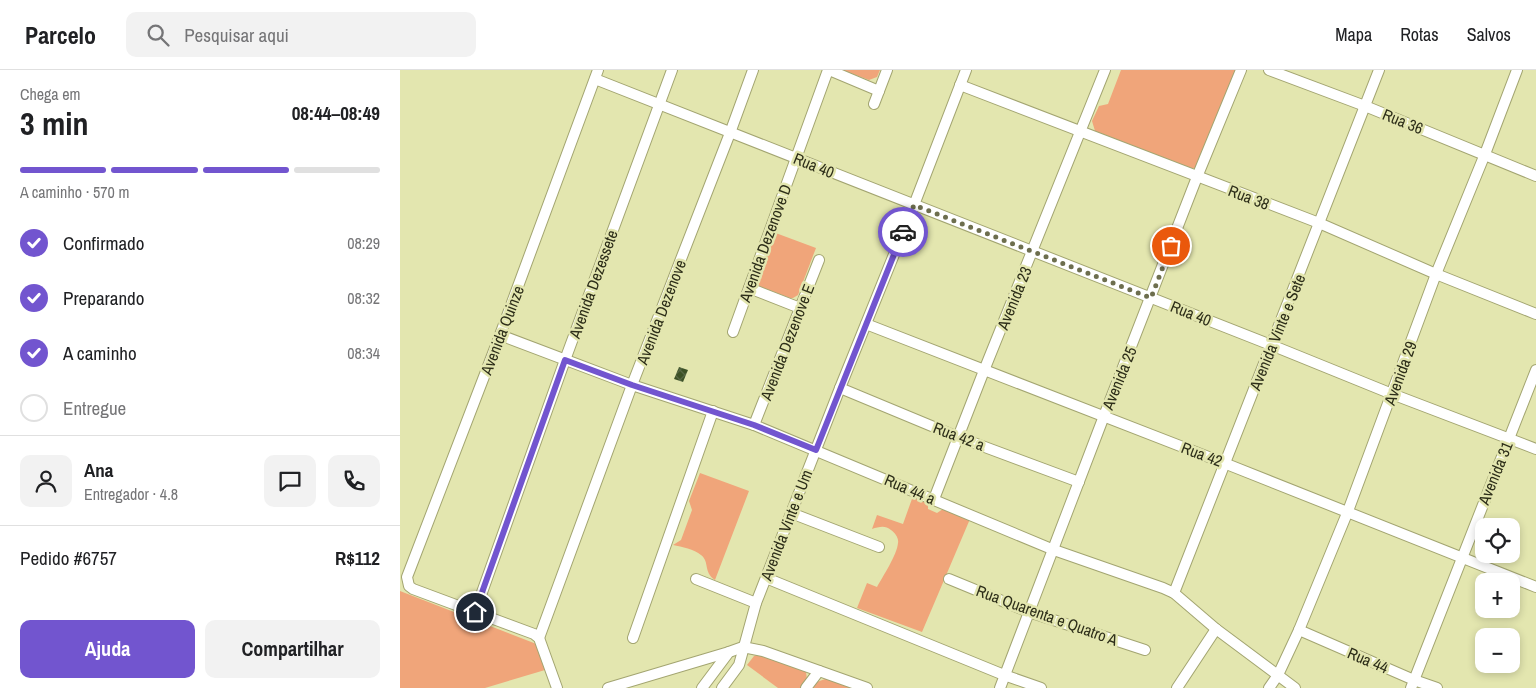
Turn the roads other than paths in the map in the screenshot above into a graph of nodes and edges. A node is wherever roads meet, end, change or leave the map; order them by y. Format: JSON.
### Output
{"nodes":[{"id":1,"x":672,"y":70,"type":"edge"},
{"id":2,"x":753,"y":70,"type":"edge"},
{"id":3,"x":829,"y":70,"type":"edge"},
{"id":4,"x":887,"y":70,"type":"edge"},
{"id":5,"x":966,"y":70,"type":"edge"},
{"id":6,"x":1105,"y":70,"type":"edge"},
{"id":7,"x":1241,"y":70,"type":"edge"},
{"id":8,"x":1269,"y":70,"type":"edge"},
{"id":9,"x":1379,"y":70,"type":"edge"},
{"id":10,"x":1517,"y":70,"type":"edge"},
{"id":11,"x":597,"y":75,"type":"edge"},
{"id":12,"x":960,"y":86,"type":"junction"},
{"id":13,"x":879,"y":91,"type":"junction"},
{"id":14,"x":874,"y":104,"type":"dead end"},
{"id":15,"x":659,"y":105,"type":"junction"},
{"id":16,"x":1365,"y":106,"type":"junction"},
{"id":17,"x":1081,"y":131,"type":"junction"},
{"id":18,"x":730,"y":133,"type":"junction"},
{"id":19,"x":1485,"y":154,"type":"junction"},
{"id":20,"x":796,"y":158,"type":"junction"},
{"id":21,"x":1536,"y":176,"type":"edge"},
{"id":22,"x":1197,"y":177,"type":"junction"},
{"id":23,"x":914,"y":205,"type":"junction"},
{"id":24,"x":1319,"y":223,"type":"junction"},
{"id":25,"x":1033,"y":251,"type":"junction"},
{"id":26,"x":819,"y":260,"type":"dead end"},
{"id":27,"x":1436,"y":274,"type":"junction"},
{"id":28,"x":749,"y":288,"type":"junction"},
{"id":29,"x":1151,"y":298,"type":"junction"},
{"id":30,"x":800,"y":308,"type":"junction"},
{"id":31,"x":1536,"y":314,"type":"edge"},
{"id":32,"x":866,"y":324,"type":"junction"},
{"id":33,"x":733,"y":332,"type":"dead end"},
{"id":34,"x":500,"y":335,"type":"junction"},
{"id":35,"x":1272,"y":345,"type":"junction"},
{"id":36,"x":565,"y":360,"type":"junction"},
{"id":37,"x":985,"y":368,"type":"junction"},
{"id":38,"x":1536,"y":370,"type":"edge"},
{"id":39,"x":632,"y":385,"type":"junction"},
{"id":40,"x":840,"y":388,"type":"junction"},
{"id":41,"x":1392,"y":394,"type":"junction"},
{"id":42,"x":713,"y":411,"type":"junction"},
{"id":43,"x":1104,"y":416,"type":"junction"},
{"id":44,"x":754,"y":425,"type":"junction"},
{"id":45,"x":958,"y":436,"type":"junction"},
{"id":46,"x":1508,"y":439,"type":"junction"},
{"id":47,"x":1536,"y":449,"type":"edge"},
{"id":48,"x":816,"y":450,"type":"junction"},
{"id":49,"x":1224,"y":462,"type":"junction"},
{"id":50,"x":1079,"y":482,"type":"junction"},
{"id":51,"x":934,"y":499,"type":"junction"},
{"id":52,"x":1348,"y":511,"type":"junction"},
{"id":53,"x":791,"y":513,"type":"junction"},
{"id":54,"x":879,"y":548,"type":"dead end"},
{"id":55,"x":1054,"y":550,"type":"junction"},
{"id":56,"x":1461,"y":558,"type":"junction"},
{"id":57,"x":766,"y":578,"type":"junction"},
{"id":58,"x":696,"y":579,"type":"dead end"},
{"id":59,"x":949,"y":579,"type":"dead end"},
{"id":60,"x":1536,"y":587,"type":"edge"},
{"id":61,"x":1174,"y":593,"type":"junction"},
{"id":62,"x":756,"y":603,"type":"junction"},
{"id":63,"x":475,"y":612,"type":"junction"},
{"id":64,"x":1029,"y":612,"type":"junction"},
{"id":65,"x":1216,"y":629,"type":"junction"},
{"id":66,"x":1300,"y":630,"type":"junction"},
{"id":67,"x":540,"y":638,"type":"junction"},
{"id":68,"x":633,"y":638,"type":"dead end"},
{"id":69,"x":743,"y":647,"type":"junction"},
{"id":70,"x":1145,"y":650,"type":"dead end"},
{"id":71,"x":729,"y":652,"type":"junction"},
{"id":72,"x":819,"y":671,"type":"junction"},
{"id":73,"x":1004,"y":675,"type":"junction"},
{"id":74,"x":1278,"y":675,"type":"junction"},
{"id":75,"x":1412,"y":684,"type":"edge"},
{"id":76,"x":557,"y":688,"type":"edge"},
{"id":77,"x":608,"y":688,"type":"edge"},
{"id":78,"x":702,"y":688,"type":"edge"},
{"id":79,"x":722,"y":688,"type":"edge"},
{"id":80,"x":806,"y":688,"type":"edge"},
{"id":81,"x":867,"y":688,"type":"edge"},
{"id":82,"x":1000,"y":688,"type":"edge"},
{"id":83,"x":1041,"y":688,"type":"edge"},
{"id":84,"x":1177,"y":688,"type":"edge"},
{"id":85,"x":1269,"y":688,"type":"edge"},
{"id":86,"x":1295,"y":688,"type":"edge"},
{"id":87,"x":1437,"y":688,"type":"edge"}],
"edges":[{"from":1,"to":15,"type":"street","name":"Avenida Dezessete"},
{"from":2,"to":18,"type":"street","name":"Avenida Dezenove"},
{"from":3,"to":13,"type":"street"},
{"from":3,"to":20,"type":"street","name":"Avenida Dezenove D"},
{"from":4,"to":13,"type":"street"},
{"from":5,"to":12,"type":"street","name":"Avenida Vinte e Um"},
{"from":6,"to":17,"type":"street","name":"Avenida 23"},
{"from":7,"to":22,"type":"street","name":"Avenida 25"},
{"from":8,"to":16,"type":"street","name":"Rua 36"},
{"from":9,"to":16,"type":"street","name":"Avenida Vinte e Sete"},
{"from":10,"to":19,"type":"street","name":"Avenida 29"},
{"from":11,"to":15,"type":"street","name":"Rua 40"},
{"from":11,"to":34,"type":"street","name":"Avenida Quinze"},
{"from":12,"to":17,"type":"street","name":"Rua 38"},
{"from":12,"to":23,"type":"street","name":"Avenida Vinte e Um"},
{"from":13,"to":14,"type":"street"},
{"from":15,"to":18,"type":"street","name":"Rua 40"},
{"from":15,"to":36,"type":"street","name":"Avenida Dezessete"},
{"from":16,"to":19,"type":"street","name":"Rua 36"},
{"from":16,"to":24,"type":"street","name":"Avenida Vinte e Sete"},
{"from":17,"to":22,"type":"street","name":"Rua 38"},
{"from":17,"to":25,"type":"street","name":"Avenida 23"},
{"from":18,"to":20,"type":"street","name":"Rua 40"},
{"from":18,"to":39,"type":"street","name":"Avenida Dezenove"},
{"from":19,"to":21,"type":"street","name":"Rua 36"},
{"from":19,"to":27,"type":"street","name":"Avenida 29"},
{"from":20,"to":23,"type":"street","name":"Rua 40"},
{"from":20,"to":28,"type":"street","name":"Avenida Dezenove D"},
{"from":22,"to":24,"type":"street","name":"Rua 38"},
{"from":22,"to":29,"type":"street","name":"Avenida 25"},
{"from":23,"to":25,"type":"street","name":"Rua 40"},
{"from":23,"to":32,"type":"street","name":"Avenida Vinte e Um"},
{"from":24,"to":27,"type":"street","name":"Rua 38"},
{"from":24,"to":35,"type":"street","name":"Avenida Vinte e Sete"},
{"from":25,"to":29,"type":"street","name":"Rua 40"},
{"from":25,"to":37,"type":"street","name":"Avenida 23"},
{"from":26,"to":30,"type":"street","name":"Avenida Dezenove E"},
{"from":27,"to":31,"type":"street","name":"Rua 38"},
{"from":27,"to":41,"type":"street","name":"Avenida 29"},
{"from":28,"to":30,"type":"street"},
{"from":28,"to":33,"type":"street","name":"Avenida Dezenove D"},
{"from":29,"to":35,"type":"street","name":"Rua 40"},
{"from":29,"to":43,"type":"street","name":"Avenida 25"},
{"from":30,"to":44,"type":"street","name":"Avenida Dezenove E"},
{"from":32,"to":37,"type":"street","name":"Rua 42"},
{"from":32,"to":40,"type":"street","name":"Avenida Vinte e Um"},
{"from":34,"to":36,"type":"street","name":"Rua 44 a"},
{"from":34,"to":63,"type":"street","name":"Avenida Quinze"},
{"from":35,"to":41,"type":"street","name":"Rua 40"},
{"from":35,"to":49,"type":"street","name":"Avenida Vinte e Sete"},
{"from":36,"to":39,"type":"street","name":"Rua 44 a"},
{"from":36,"to":63,"type":"street","name":"Avenida Dezessete"},
{"from":37,"to":43,"type":"street","name":"Rua 42"},
{"from":37,"to":45,"type":"street","name":"Avenida 23"},
{"from":38,"to":46,"type":"street","name":"Avenida 31"},
{"from":39,"to":42,"type":"street","name":"Rua 44 a"},
{"from":39,"to":67,"type":"street","name":"Avenida Dezenove"},
{"from":40,"to":45,"type":"street","name":"Rua 42 a"},
{"from":40,"to":48,"type":"street","name":"Avenida Vinte e Um"},
{"from":41,"to":46,"type":"street","name":"Rua 40"},
{"from":41,"to":52,"type":"street","name":"Avenida 29"},
{"from":42,"to":44,"type":"street","name":"Rua 44 a"},
{"from":42,"to":68,"type":"street"},
{"from":43,"to":49,"type":"street","name":"Rua 42"},
{"from":43,"to":50,"type":"street","name":"Avenida 25"},
{"from":44,"to":48,"type":"street","name":"Rua 44 a"},
{"from":45,"to":50,"type":"street","name":"Rua 42 a"},
{"from":45,"to":51,"type":"street","name":"Avenida 23"},
{"from":46,"to":47,"type":"street","name":"Rua 40"},
{"from":46,"to":56,"type":"street","name":"Avenida 31"},
{"from":48,"to":51,"type":"street","name":"Rua 44 a"},
{"from":48,"to":53,"type":"street","name":"Avenida Vinte e Um"},
{"from":49,"to":52,"type":"street","name":"Rua 42"},
{"from":49,"to":61,"type":"street","name":"Avenida Vinte e Sete"},
{"from":50,"to":55,"type":"street","name":"Avenida 25"},
{"from":51,"to":55,"type":"street","name":"Rua 44 a"},
{"from":52,"to":56,"type":"street","name":"Rua 42"},
{"from":52,"to":66,"type":"street","name":"Avenida 29"},
{"from":53,"to":54,"type":"street"},
{"from":53,"to":57,"type":"street","name":"Avenida Vinte e Um"},
{"from":55,"to":61,"type":"street","name":"Rua 44 a"},
{"from":55,"to":64,"type":"street","name":"Avenida 25"},
{"from":56,"to":60,"type":"street","name":"Rua 42"},
{"from":56,"to":75,"type":"street","name":"Avenida 31"},
{"from":57,"to":62,"type":"street","name":"Avenida Vinte e Um"},
{"from":57,"to":73,"type":"street"},
{"from":58,"to":62,"type":"street"},
{"from":59,"to":64,"type":"street","name":"Rua Quarenta e Quatro A"},
{"from":61,"to":65,"type":"street","name":"Rua 44 a"},
{"from":62,"to":69,"type":"street","name":"Avenida Vinte e Um"},
{"from":63,"to":67,"type":"street"},
{"from":64,"to":70,"type":"street","name":"Rua Quarenta e Quatro A"},
{"from":64,"to":73,"type":"street","name":"Avenida 25"},
{"from":65,"to":74,"type":"street","name":"Rua 44 a"},
{"from":65,"to":84,"type":"street"},
{"from":66,"to":74,"type":"street","name":"Avenida 29"},
{"from":66,"to":75,"type":"street","name":"Rua 44"},
{"from":67,"to":76,"type":"street"},
{"from":69,"to":71,"type":"street"},
{"from":69,"to":72,"type":"street"},
{"from":69,"to":79,"type":"street","name":"Avenida Vinte e Um"},
{"from":71,"to":77,"type":"street"},
{"from":71,"to":78,"type":"street"},
{"from":72,"to":80,"type":"street"},
{"from":72,"to":81,"type":"street"},
{"from":73,"to":82,"type":"street","name":"Avenida 25"},
{"from":73,"to":83,"type":"street"},
{"from":74,"to":85,"type":"street","name":"Avenida 29"},
{"from":74,"to":86,"type":"street","name":"Rua 44 a"},
{"from":75,"to":87,"type":"street","name":"Rua 44"}]}
